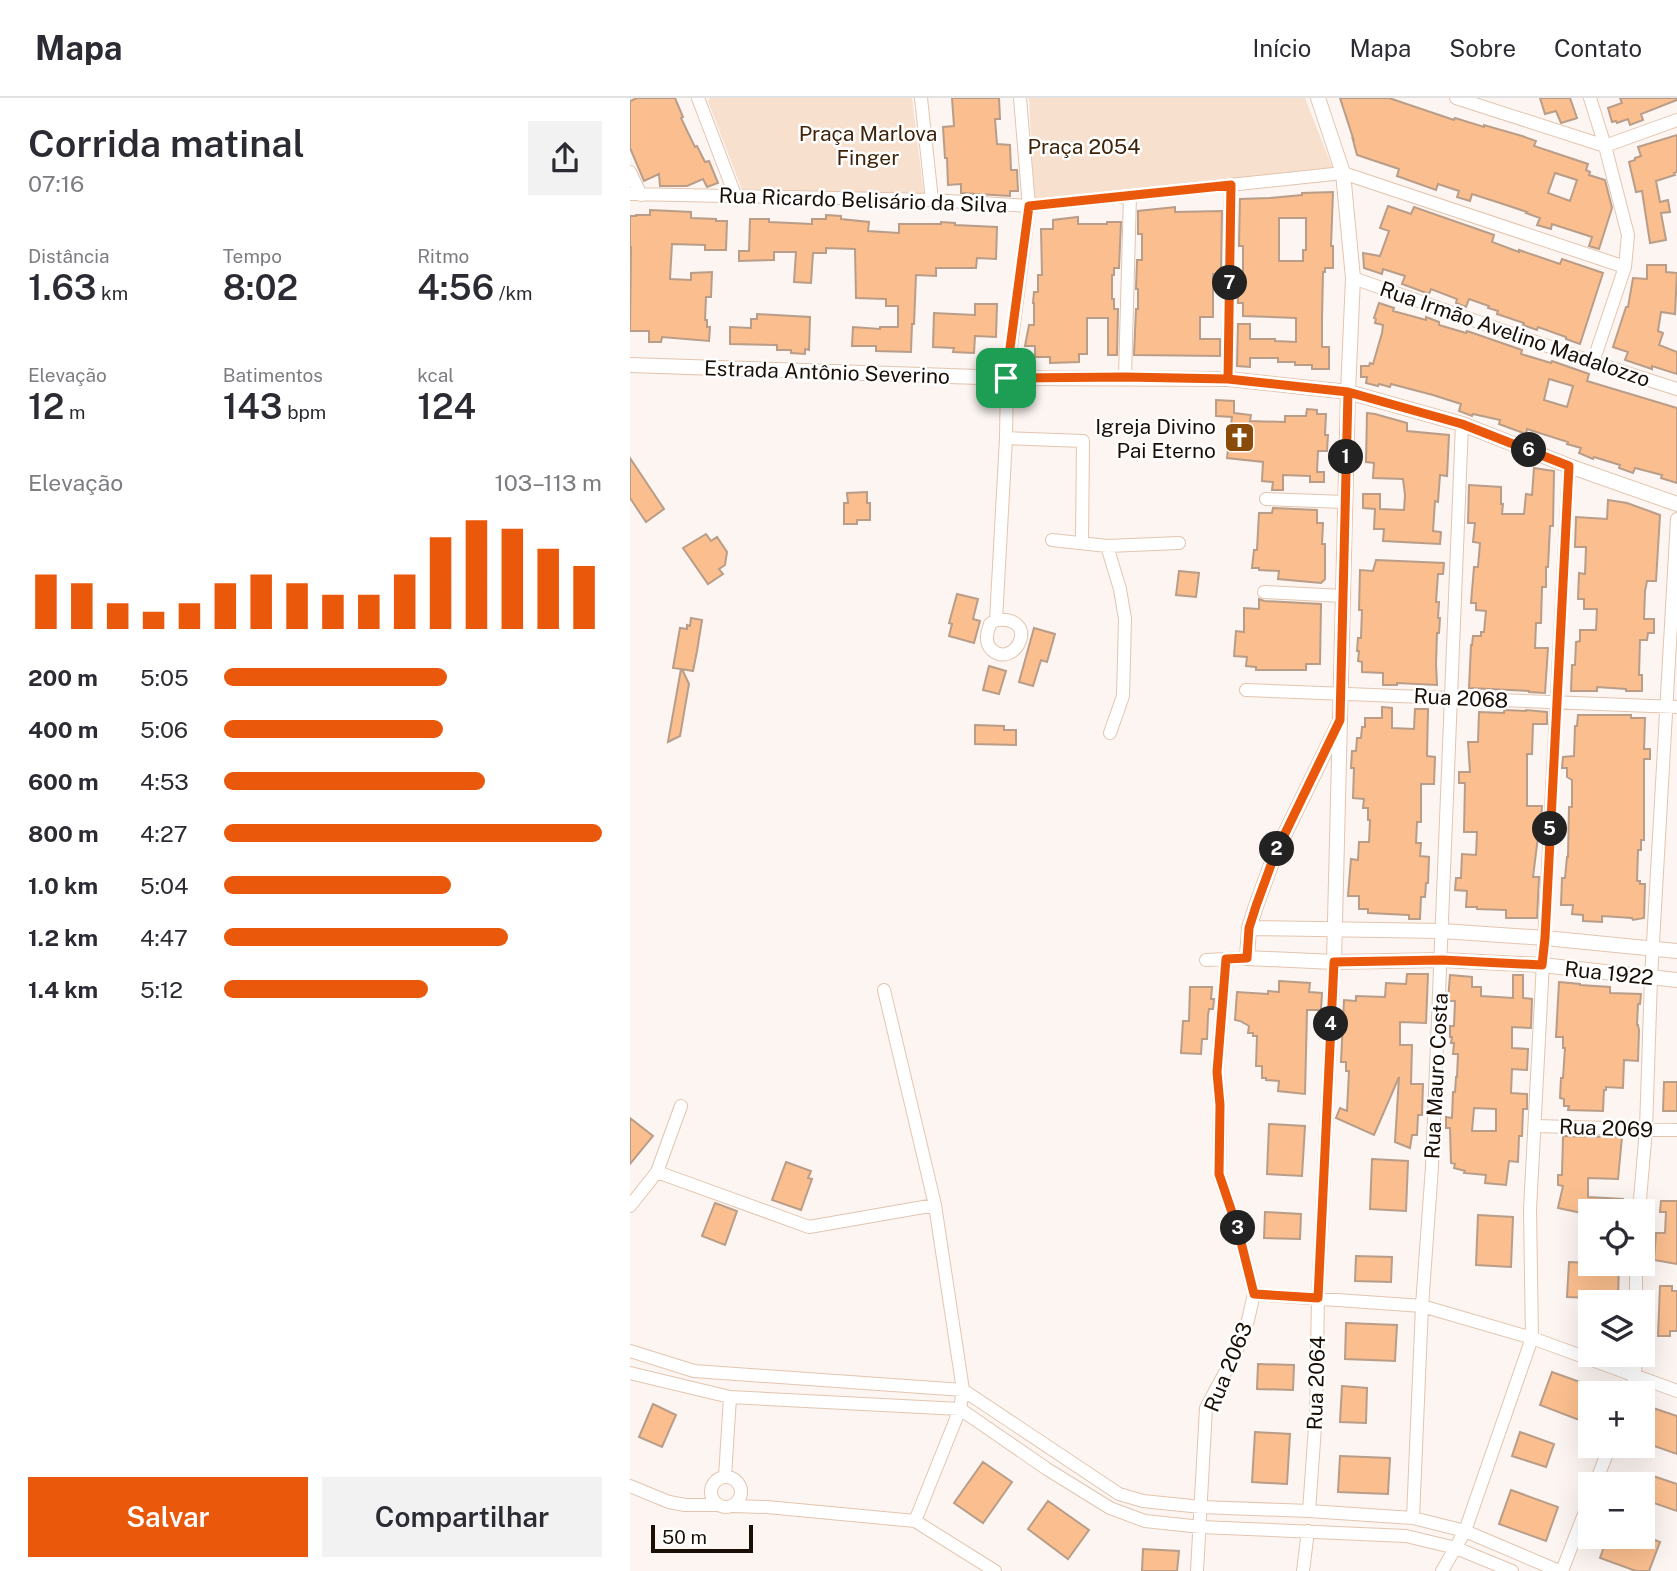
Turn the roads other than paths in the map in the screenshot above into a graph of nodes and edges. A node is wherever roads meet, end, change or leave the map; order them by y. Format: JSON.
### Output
{"nodes":[{"id":1,"x":698,"y":98,"type":"edge"},
{"id":2,"x":921,"y":98,"type":"edge"},
{"id":3,"x":1020,"y":98,"type":"edge"},
{"id":4,"x":1318,"y":98,"type":"edge"},
{"id":5,"x":1456,"y":98,"type":"edge"},
{"id":6,"x":1489,"y":98,"type":"edge"},
{"id":7,"x":1590,"y":98,"type":"edge"},
{"id":8,"x":1495,"y":110,"type":"junction"},
{"id":9,"x":1677,"y":120,"type":"edge"},
{"id":10,"x":1605,"y":146,"type":"junction"},
{"id":11,"x":630,"y":172,"type":"edge"},
{"id":12,"x":1343,"y":173,"type":"junction"},
{"id":13,"x":1231,"y":185,"type":"junction"},
{"id":14,"x":635,"y":194,"type":"edge"},
{"id":15,"x":735,"y":195,"type":"junction"},
{"id":16,"x":1130,"y":195,"type":"junction"},
{"id":17,"x":932,"y":200,"type":"junction"},
{"id":18,"x":1029,"y":206,"type":"junction"},
{"id":19,"x":1625,"y":267,"type":"junction"},
{"id":20,"x":1353,"y":278,"type":"junction"},
{"id":21,"x":1593,"y":362,"type":"junction"},
{"id":22,"x":630,"y":365,"type":"edge"},
{"id":23,"x":1125,"y":377,"type":"junction"},
{"id":24,"x":1006,"y":378,"type":"junction"},
{"id":25,"x":1228,"y":379,"type":"junction"},
{"id":26,"x":1677,"y":389,"type":"edge"},
{"id":27,"x":1348,"y":392,"type":"junction"},
{"id":28,"x":1462,"y":424,"type":"junction"},
{"id":29,"x":1006,"y":438,"type":"junction"},
{"id":30,"x":1569,"y":466,"type":"junction"},
{"id":31,"x":1266,"y":499,"type":"dead end"},
{"id":32,"x":1345,"y":502,"type":"junction"},
{"id":33,"x":1677,"y":504,"type":"edge"},
{"id":34,"x":1677,"y":519,"type":"edge"},
{"id":35,"x":1052,"y":540,"type":"dead end"},
{"id":36,"x":1083,"y":543,"type":"junction"},
{"id":37,"x":1178,"y":543,"type":"dead end"},
{"id":38,"x":1107,"y":546,"type":"junction"},
{"id":39,"x":1264,"y":592,"type":"dead end"},
{"id":40,"x":1343,"y":596,"type":"junction"},
{"id":41,"x":996,"y":620,"type":"dead end"},
{"id":42,"x":1246,"y":690,"type":"dead end"},
{"id":43,"x":1340,"y":693,"type":"junction"},
{"id":44,"x":1451,"y":697,"type":"junction"},
{"id":45,"x":1557,"y":702,"type":"junction"},
{"id":46,"x":1672,"y":706,"type":"edge"},
{"id":47,"x":1340,"y":720,"type":"junction"},
{"id":48,"x":1110,"y":733,"type":"dead end"},
{"id":49,"x":1249,"y":928,"type":"junction"},
{"id":50,"x":1334,"y":930,"type":"junction"},
{"id":51,"x":1442,"y":931,"type":"junction"},
{"id":52,"x":1545,"y":938,"type":"junction"},
{"id":53,"x":1653,"y":948,"type":"junction"},
{"id":54,"x":1677,"y":951,"type":"edge"},
{"id":55,"x":1247,"y":958,"type":"junction"},
{"id":56,"x":1226,"y":959,"type":"junction"},
{"id":57,"x":1206,"y":960,"type":"dead end"},
{"id":58,"x":1442,"y":960,"type":"junction"},
{"id":59,"x":1334,"y":962,"type":"junction"},
{"id":60,"x":1542,"y":965,"type":"junction"},
{"id":61,"x":1651,"y":978,"type":"junction"},
{"id":62,"x":1677,"y":980,"type":"edge"},
{"id":63,"x":884,"y":990,"type":"dead end"},
{"id":64,"x":681,"y":1106,"type":"dead end"},
{"id":65,"x":1535,"y":1126,"type":"junction"},
{"id":66,"x":1646,"y":1129,"type":"junction"},
{"id":67,"x":1677,"y":1130,"type":"edge"},
{"id":68,"x":657,"y":1172,"type":"junction"},
{"id":69,"x":1640,"y":1199,"type":"edge"},
{"id":70,"x":935,"y":1205,"type":"junction"},
{"id":71,"x":630,"y":1206,"type":"edge"},
{"id":72,"x":1254,"y":1294,"type":"junction"},
{"id":73,"x":1318,"y":1298,"type":"junction"},
{"id":74,"x":1422,"y":1306,"type":"junction"},
{"id":75,"x":1532,"y":1338,"type":"junction"},
{"id":76,"x":630,"y":1351,"type":"edge"},
{"id":77,"x":1635,"y":1367,"type":"edge"},
{"id":78,"x":630,"y":1373,"type":"edge"},
{"id":79,"x":1635,"y":1377,"type":"junction"},
{"id":80,"x":1634,"y":1381,"type":"edge"},
{"id":81,"x":963,"y":1390,"type":"junction"},
{"id":82,"x":1677,"y":1391,"type":"edge"},
{"id":83,"x":730,"y":1397,"type":"junction"},
{"id":84,"x":960,"y":1409,"type":"junction"},
{"id":85,"x":724,"y":1477,"type":"junction"},
{"id":86,"x":630,"y":1486,"type":"edge"},
{"id":87,"x":712,"y":1486,"type":"junction"},
{"id":88,"x":741,"y":1488,"type":"junction"},
{"id":89,"x":685,"y":1505,"type":"junction"},
{"id":90,"x":717,"y":1505,"type":"junction"},
{"id":91,"x":732,"y":1506,"type":"junction"},
{"id":92,"x":767,"y":1507,"type":"junction"},
{"id":93,"x":1201,"y":1507,"type":"junction"},
{"id":94,"x":1310,"y":1511,"type":"junction"},
{"id":95,"x":1413,"y":1518,"type":"junction"},
{"id":96,"x":915,"y":1521,"type":"junction"},
{"id":97,"x":1201,"y":1527,"type":"junction"},
{"id":98,"x":1578,"y":1528,"type":"edge"},
{"id":99,"x":1308,"y":1531,"type":"junction"},
{"id":100,"x":1465,"y":1531,"type":"junction"},
{"id":101,"x":1456,"y":1548,"type":"junction"},
{"id":102,"x":995,"y":1571,"type":"edge"},
{"id":103,"x":1198,"y":1571,"type":"edge"},
{"id":104,"x":1303,"y":1571,"type":"edge"},
{"id":105,"x":1442,"y":1571,"type":"edge"},
{"id":106,"x":1512,"y":1571,"type":"edge"},
{"id":107,"x":1561,"y":1571,"type":"edge"}],
"edges":[{"from":1,"to":15,"type":"street"},
{"from":2,"to":17,"type":"street"},
{"from":3,"to":18,"type":"street"},
{"from":4,"to":12,"type":"street"},
{"from":5,"to":8,"type":"street"},
{"from":6,"to":8,"type":"street"},
{"from":7,"to":10,"type":"street"},
{"from":8,"to":10,"type":"street"},
{"from":9,"to":10,"type":"street"},
{"from":10,"to":19,"type":"street"},
{"from":11,"to":14,"type":"street"},
{"from":12,"to":13,"type":"street","name":"Rua Ricardo Belisário da Silva"},
{"from":12,"to":19,"type":"street","name":"Rua Ricardo Belisário da Silva"},
{"from":12,"to":20,"type":"street"},
{"from":13,"to":16,"type":"street","name":"Rua Ricardo Belisário da Silva"},
{"from":13,"to":25,"type":"street"},
{"from":14,"to":15,"type":"street","name":"Rua Ricardo Belisário da Silva"},
{"from":15,"to":17,"type":"street","name":"Rua Ricardo Belisário da Silva"},
{"from":16,"to":18,"type":"street","name":"Rua Ricardo Belisário da Silva"},
{"from":16,"to":23,"type":"street"},
{"from":17,"to":18,"type":"street","name":"Rua Ricardo Belisário da Silva"},
{"from":18,"to":24,"type":"street"},
{"from":19,"to":21,"type":"street"},
{"from":20,"to":21,"type":"street","name":"Rua Irmão Avelino Madalozzo"},
{"from":20,"to":27,"type":"street"},
{"from":21,"to":26,"type":"street","name":"Rua Irmão Avelino Madalozzo"},
{"from":22,"to":24,"type":"street","name":"Estrada Antônio Severino"},
{"from":23,"to":24,"type":"street","name":"Estrada Antônio Severino"},
{"from":23,"to":25,"type":"street","name":"Estrada Antônio Severino"},
{"from":24,"to":29,"type":"street"},
{"from":25,"to":27,"type":"street","name":"Estrada Antônio Severino"},
{"from":27,"to":28,"type":"street","name":"Estrada Antônio Severino"},
{"from":27,"to":32,"type":"street"},
{"from":28,"to":30,"type":"street","name":"Estrada Antônio Severino"},
{"from":28,"to":44,"type":"street","name":"Rua Mauro Costa"},
{"from":29,"to":36,"type":"street"},
{"from":29,"to":41,"type":"street"},
{"from":30,"to":33,"type":"street","name":"Estrada Antônio Severino"},
{"from":30,"to":45,"type":"street"},
{"from":31,"to":32,"type":"street"},
{"from":32,"to":40,"type":"street"},
{"from":34,"to":46,"type":"street"},
{"from":35,"to":36,"type":"street"},
{"from":36,"to":38,"type":"street"},
{"from":37,"to":38,"type":"street"},
{"from":38,"to":48,"type":"street"},
{"from":39,"to":40,"type":"street"},
{"from":40,"to":43,"type":"street"},
{"from":42,"to":43,"type":"street","name":"Rua 2068"},
{"from":43,"to":44,"type":"street","name":"Rua 2068"},
{"from":43,"to":47,"type":"street"},
{"from":44,"to":45,"type":"street","name":"Rua 2068"},
{"from":44,"to":51,"type":"street","name":"Rua Mauro Costa"},
{"from":45,"to":46,"type":"street","name":"Rua 2068"},
{"from":45,"to":52,"type":"street"},
{"from":46,"to":53,"type":"street"},
{"from":47,"to":49,"type":"street"},
{"from":47,"to":50,"type":"street"},
{"from":49,"to":50,"type":"street","name":"Rua 1922"},
{"from":49,"to":55,"type":"street"},
{"from":50,"to":51,"type":"street","name":"Rua 1922"},
{"from":50,"to":59,"type":"street"},
{"from":51,"to":52,"type":"street","name":"Rua 1922"},
{"from":51,"to":58,"type":"street","name":"Rua Mauro Costa"},
{"from":52,"to":53,"type":"street","name":"Rua 1922"},
{"from":52,"to":60,"type":"street"},
{"from":53,"to":54,"type":"street","name":"Rua 1922"},
{"from":53,"to":61,"type":"street"},
{"from":55,"to":56,"type":"street","name":"Rua 1922"},
{"from":55,"to":59,"type":"street","name":"Rua 1922"},
{"from":56,"to":57,"type":"street","name":"Rua 1922"},
{"from":56,"to":72,"type":"street","name":"Rua 2063"},
{"from":58,"to":59,"type":"street","name":"Rua 1922"},
{"from":58,"to":60,"type":"street","name":"Rua 1922"},
{"from":58,"to":74,"type":"street","name":"Rua Mauro Costa"},
{"from":59,"to":73,"type":"street","name":"Rua 2064"},
{"from":60,"to":61,"type":"street","name":"Rua 1922"},
{"from":60,"to":65,"type":"street"},
{"from":61,"to":62,"type":"street","name":"Rua 1922"},
{"from":61,"to":66,"type":"street"},
{"from":63,"to":70,"type":"street"},
{"from":64,"to":68,"type":"street"},
{"from":65,"to":66,"type":"street","name":"Rua 2069"},
{"from":65,"to":75,"type":"street"},
{"from":66,"to":67,"type":"street","name":"Rua 2069"},
{"from":66,"to":69,"type":"street"},
{"from":68,"to":70,"type":"street"},
{"from":68,"to":71,"type":"street"},
{"from":70,"to":81,"type":"street"},
{"from":72,"to":73,"type":"street"},
{"from":72,"to":93,"type":"street","name":"Rua 2063"},
{"from":73,"to":74,"type":"street"},
{"from":73,"to":94,"type":"street","name":"Rua 2064"},
{"from":74,"to":75,"type":"street"},
{"from":74,"to":95,"type":"street","name":"Rua Mauro Costa"},
{"from":75,"to":79,"type":"street"},
{"from":75,"to":100,"type":"street"},
{"from":76,"to":81,"type":"street"},
{"from":77,"to":79,"type":"street"},
{"from":78,"to":83,"type":"street"},
{"from":79,"to":80,"type":"street"},
{"from":79,"to":82,"type":"street"},
{"from":81,"to":84,"type":"street"},
{"from":81,"to":93,"type":"street"},
{"from":83,"to":84,"type":"street"},
{"from":83,"to":85,"type":"street"},
{"from":84,"to":96,"type":"street"},
{"from":84,"to":97,"type":"street"},
{"from":85,"to":87,"type":"street"},
{"from":85,"to":88,"type":"street"},
{"from":86,"to":89,"type":"street"},
{"from":87,"to":89,"type":"street"},
{"from":87,"to":90,"type":"street"},
{"from":88,"to":91,"type":"street"},
{"from":88,"to":92,"type":"street"},
{"from":89,"to":90,"type":"street"},
{"from":90,"to":91,"type":"street"},
{"from":91,"to":92,"type":"street"},
{"from":92,"to":96,"type":"street"},
{"from":93,"to":94,"type":"street"},
{"from":93,"to":97,"type":"street","name":"Rua 2063"},
{"from":94,"to":95,"type":"street"},
{"from":95,"to":100,"type":"street"},
{"from":96,"to":102,"type":"street"},
{"from":97,"to":99,"type":"street"},
{"from":97,"to":103,"type":"street","name":"Rua 2063"},
{"from":98,"to":107,"type":"street"},
{"from":99,"to":101,"type":"street"},
{"from":99,"to":104,"type":"street"},
{"from":100,"to":101,"type":"street"},
{"from":100,"to":107,"type":"street"},
{"from":101,"to":105,"type":"street"},
{"from":101,"to":106,"type":"street"}]}
